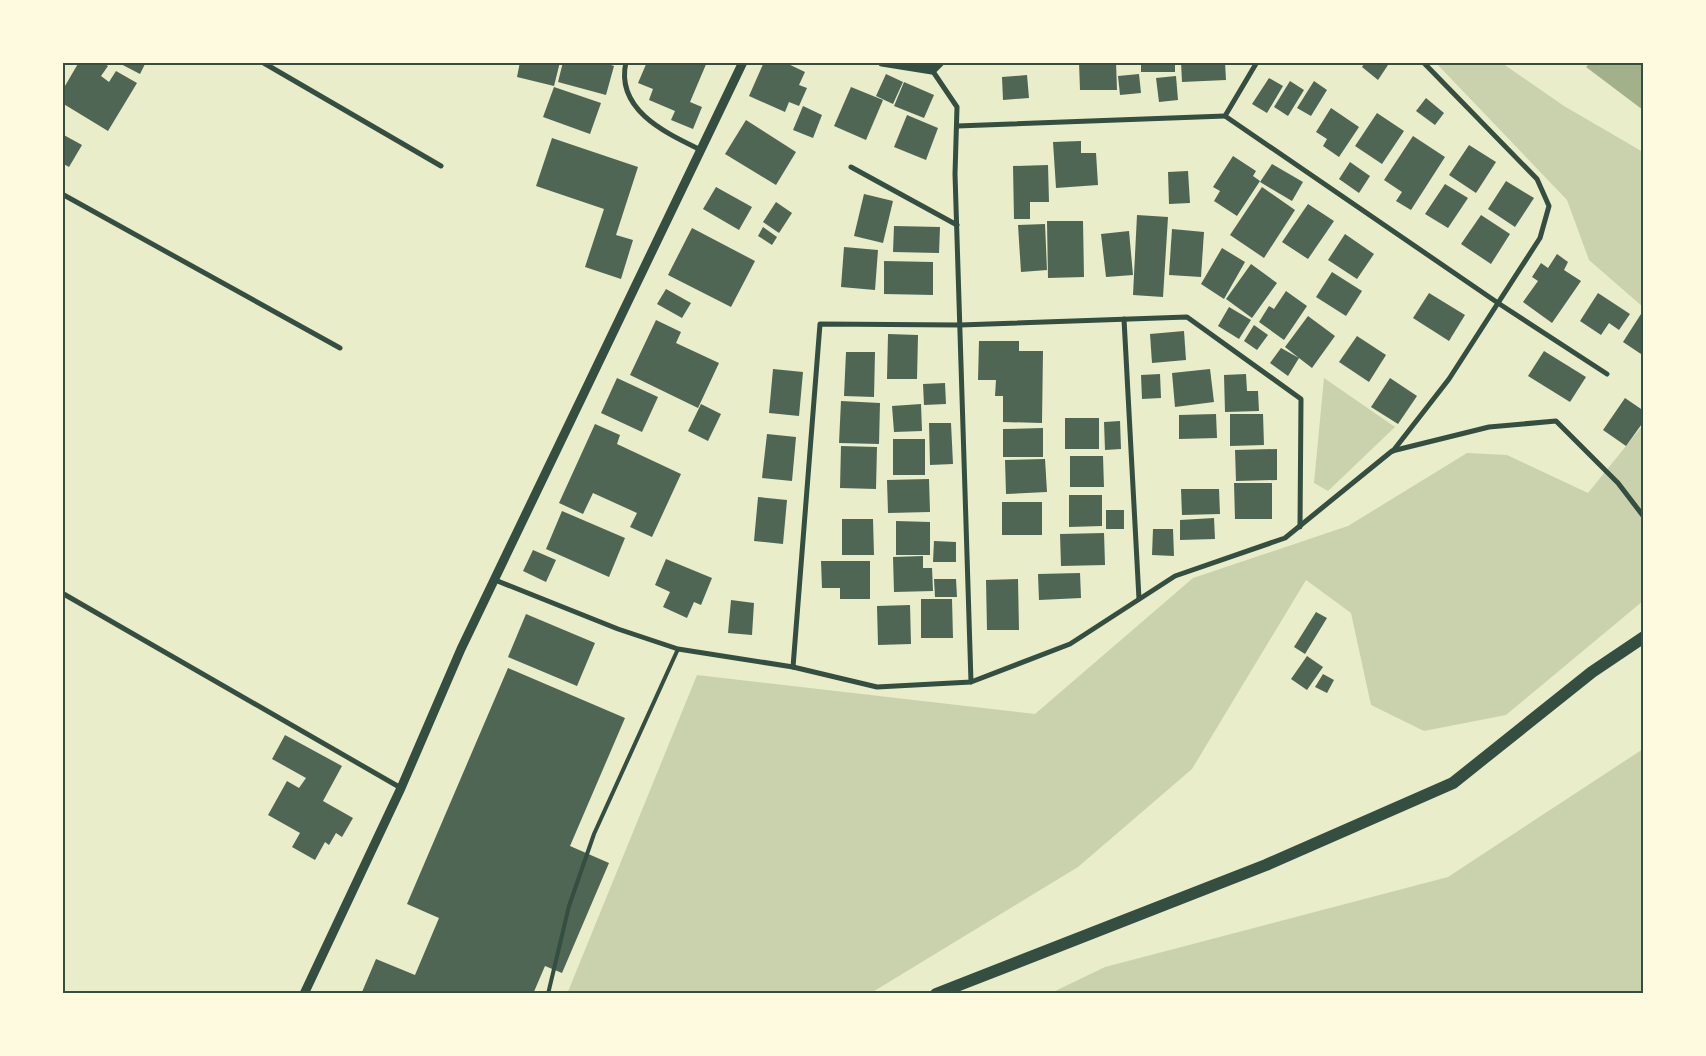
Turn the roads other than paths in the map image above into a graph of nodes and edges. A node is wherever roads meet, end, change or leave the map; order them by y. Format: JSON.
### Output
{"nodes":[{"id":1,"x":262,"y":62,"type":"edge"},
{"id":2,"x":626,"y":62,"type":"edge"},
{"id":3,"x":743,"y":62,"type":"edge"},
{"id":4,"x":882,"y":62,"type":"edge"},
{"id":5,"x":940,"y":62,"type":"edge"},
{"id":6,"x":1256,"y":62,"type":"edge"},
{"id":7,"x":1423,"y":62,"type":"edge"},
{"id":8,"x":932,"y":70,"type":"junction"},
{"id":9,"x":1225,"y":116,"type":"junction"},
{"id":10,"x":957,"y":126,"type":"junction"},
{"id":11,"x":701,"y":150,"type":"junction"},
{"id":12,"x":441,"y":166,"type":"dead end"},
{"id":13,"x":851,"y":167,"type":"dead end"},
{"id":14,"x":62,"y":194,"type":"edge"},
{"id":15,"x":957,"y":225,"type":"junction"},
{"id":16,"x":1498,"y":303,"type":"junction"},
{"id":17,"x":1124,"y":319,"type":"junction"},
{"id":18,"x":960,"y":325,"type":"junction"},
{"id":19,"x":340,"y":348,"type":"dead end"},
{"id":20,"x":1607,"y":374,"type":"dead end"},
{"id":21,"x":1392,"y":451,"type":"junction"},
{"id":22,"x":1644,"y":516,"type":"edge"},
{"id":23,"x":1300,"y":528,"type":"junction"},
{"id":24,"x":495,"y":580,"type":"junction"},
{"id":25,"x":62,"y":593,"type":"edge"},
{"id":26,"x":1139,"y":599,"type":"junction"},
{"id":27,"x":1644,"y":637,"type":"edge"},
{"id":28,"x":678,"y":650,"type":"junction"},
{"id":29,"x":793,"y":667,"type":"junction"},
{"id":30,"x":971,"y":682,"type":"junction"},
{"id":31,"x":401,"y":788,"type":"junction"},
{"id":32,"x":304,"y":994,"type":"edge"},
{"id":33,"x":548,"y":994,"type":"edge"},
{"id":34,"x":936,"y":994,"type":"edge"}],
"edges":[{"from":1,"to":12,"type":"street"},
{"from":2,"to":11,"type":"street"},
{"from":3,"to":11,"type":"street"},
{"from":4,"to":8,"type":"street"},
{"from":5,"to":8,"type":"street"},
{"from":6,"to":9,"type":"street"},
{"from":7,"to":16,"type":"street"},
{"from":8,"to":10,"type":"street"},
{"from":9,"to":10,"type":"street"},
{"from":9,"to":16,"type":"street"},
{"from":10,"to":15,"type":"street"},
{"from":11,"to":24,"type":"street"},
{"from":13,"to":15,"type":"street"},
{"from":14,"to":19,"type":"street"},
{"from":15,"to":18,"type":"street"},
{"from":16,"to":20,"type":"street"},
{"from":16,"to":21,"type":"street"},
{"from":17,"to":18,"type":"street"},
{"from":17,"to":23,"type":"street"},
{"from":17,"to":26,"type":"street"},
{"from":18,"to":29,"type":"street"},
{"from":18,"to":30,"type":"street"},
{"from":21,"to":22,"type":"street"},
{"from":21,"to":23,"type":"street"},
{"from":23,"to":26,"type":"street"},
{"from":24,"to":28,"type":"street"},
{"from":24,"to":31,"type":"street"},
{"from":25,"to":31,"type":"street"},
{"from":26,"to":30,"type":"street"},
{"from":27,"to":34,"type":"main road"},
{"from":28,"to":29,"type":"street"},
{"from":28,"to":33,"type":"lane"},
{"from":29,"to":30,"type":"street"},
{"from":31,"to":32,"type":"street"}]}
